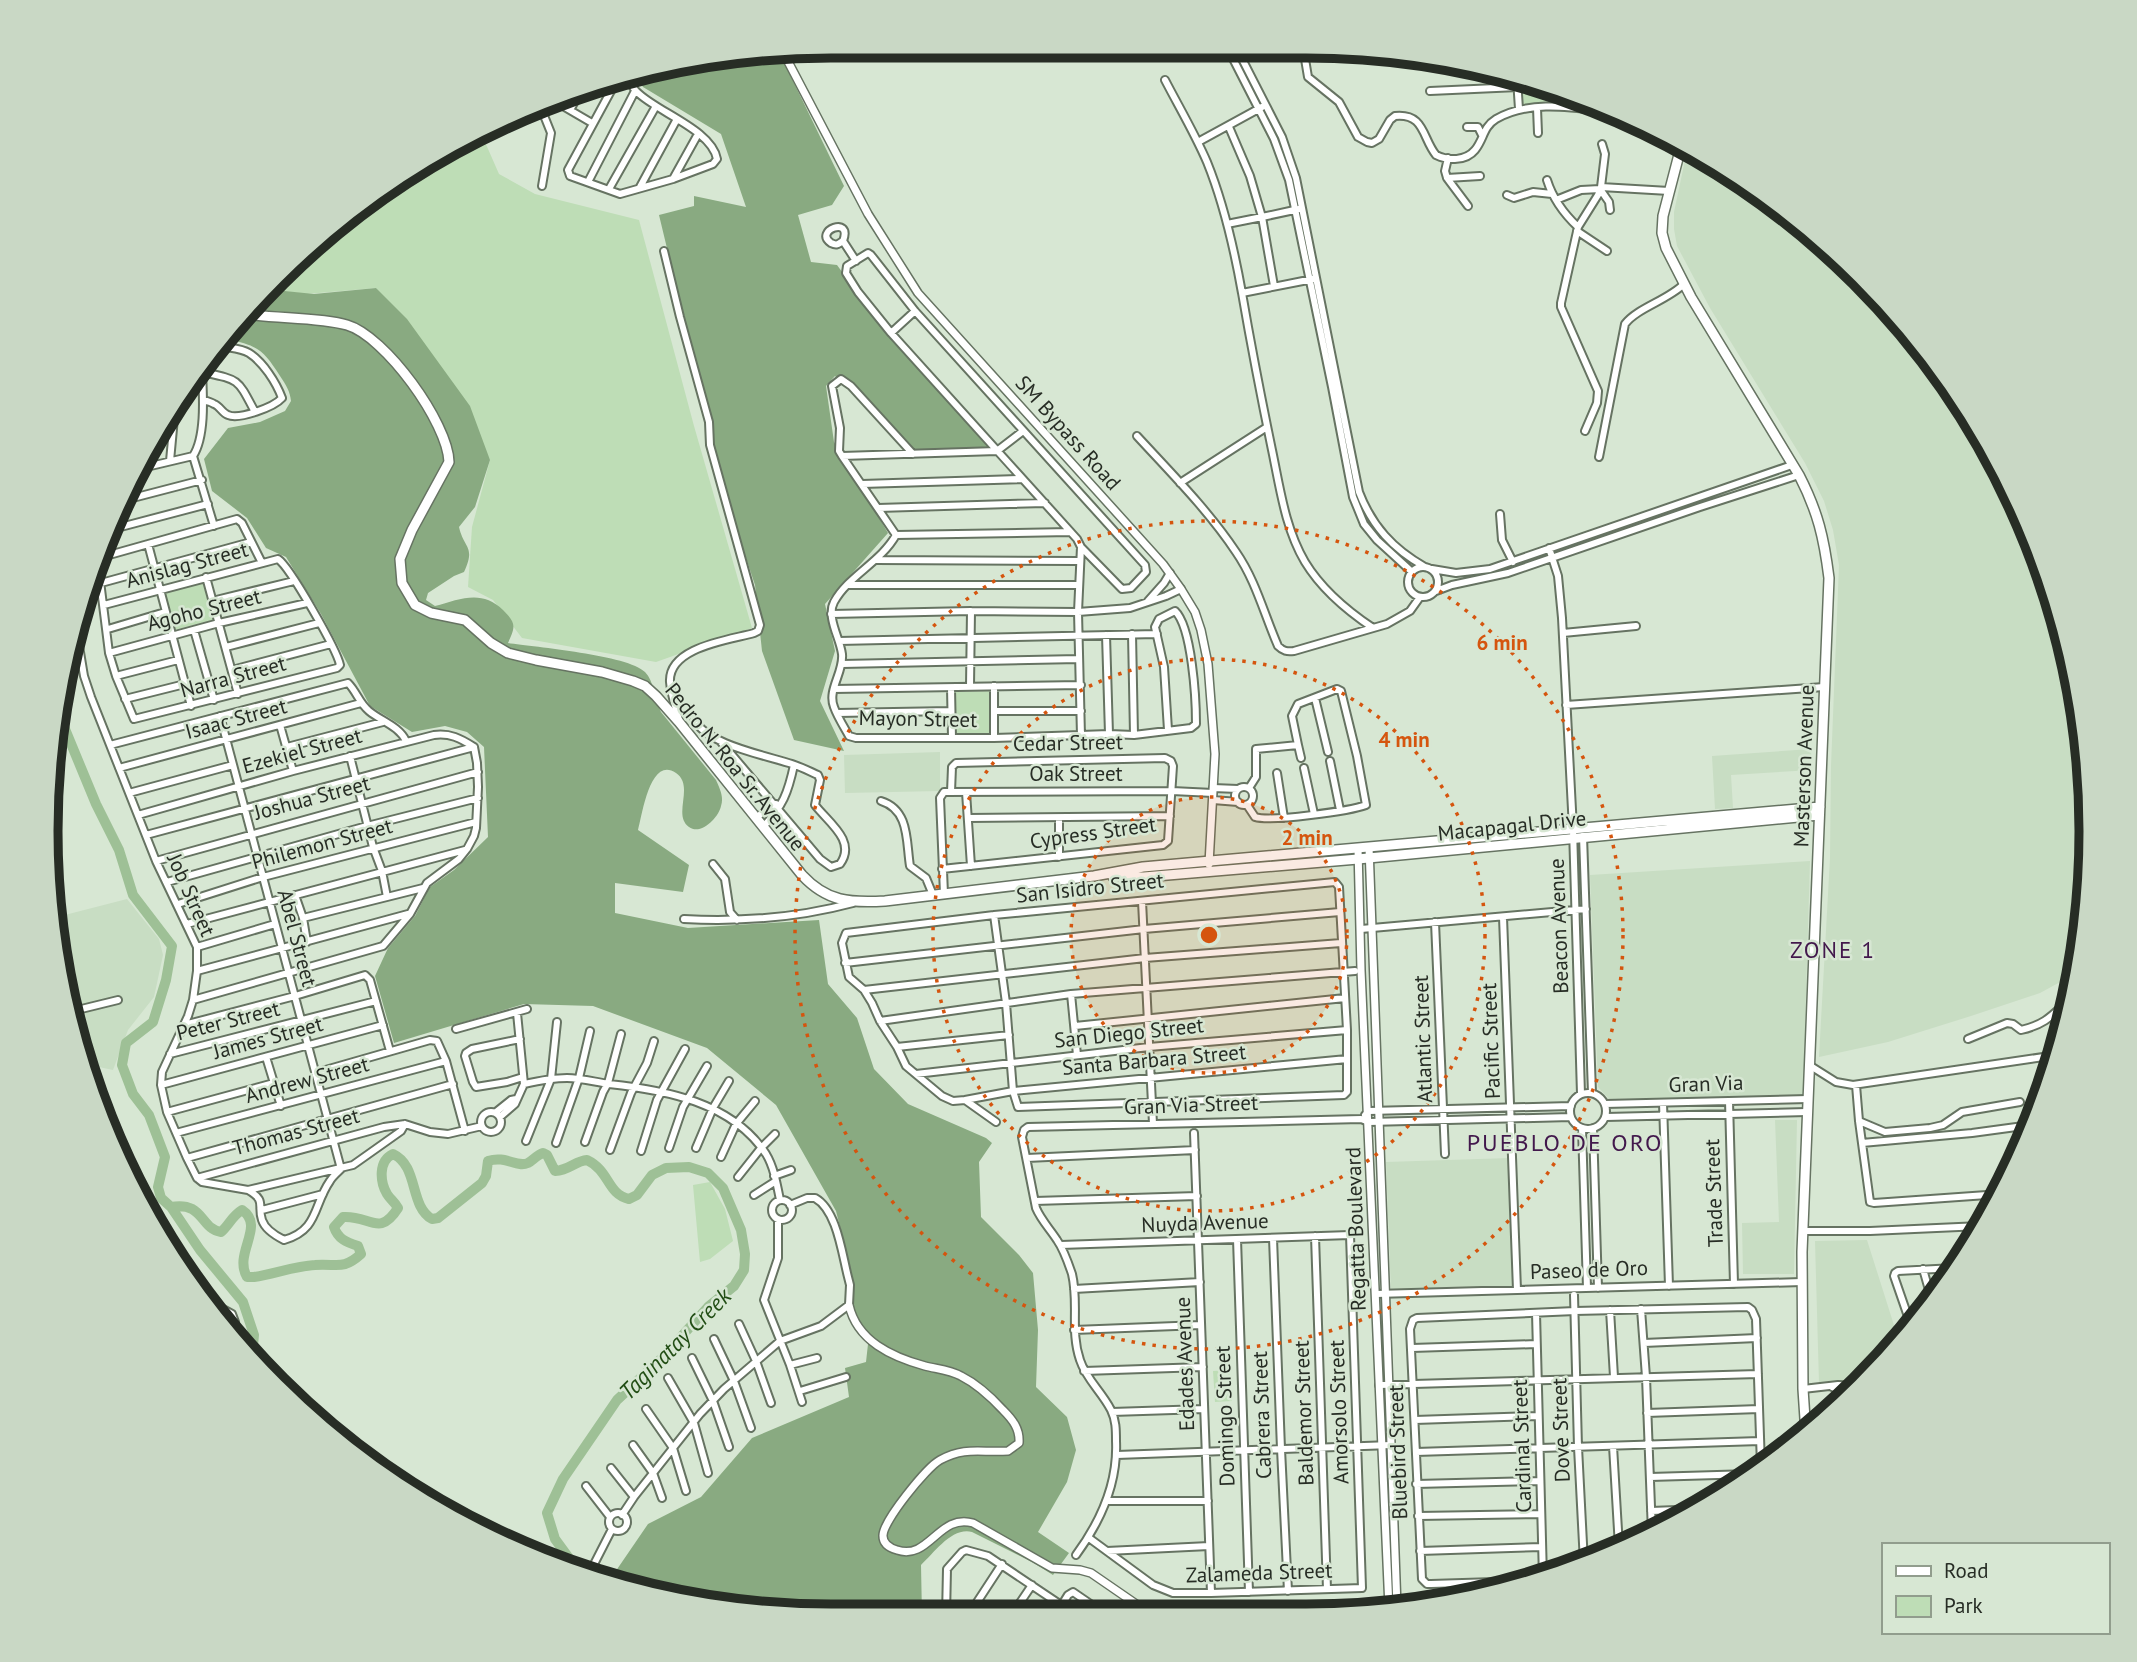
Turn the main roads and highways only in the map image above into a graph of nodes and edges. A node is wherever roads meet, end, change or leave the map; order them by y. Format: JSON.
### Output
{"nodes":[{"id":1,"x":1679,"y":154,"type":"edge"},
{"id":2,"x":256,"y":315,"type":"edge"},
{"id":3,"x":1819,"y":811,"type":"junction"},
{"id":4,"x":1578,"y":833,"type":"junction"},
{"id":5,"x":1209,"y":866,"type":"junction"},
{"id":6,"x":1805,"y":1421,"type":"edge"}],
"edges":[{"from":1,"to":3,"type":"main road","name":"Masterson Avenue"},
{"from":2,"to":5,"type":"main road","name":"Pedro N. Roa Sr. Avenue"},
{"from":3,"to":4,"type":"main road","name":"Macapagal Drive"},
{"from":3,"to":6,"type":"main road","name":"Masterson Avenue"},
{"from":4,"to":5,"type":"main road","name":"Macapagal Drive"},
{"from":4,"to":5,"type":"main road","name":"Macapagal Drive"}]}
